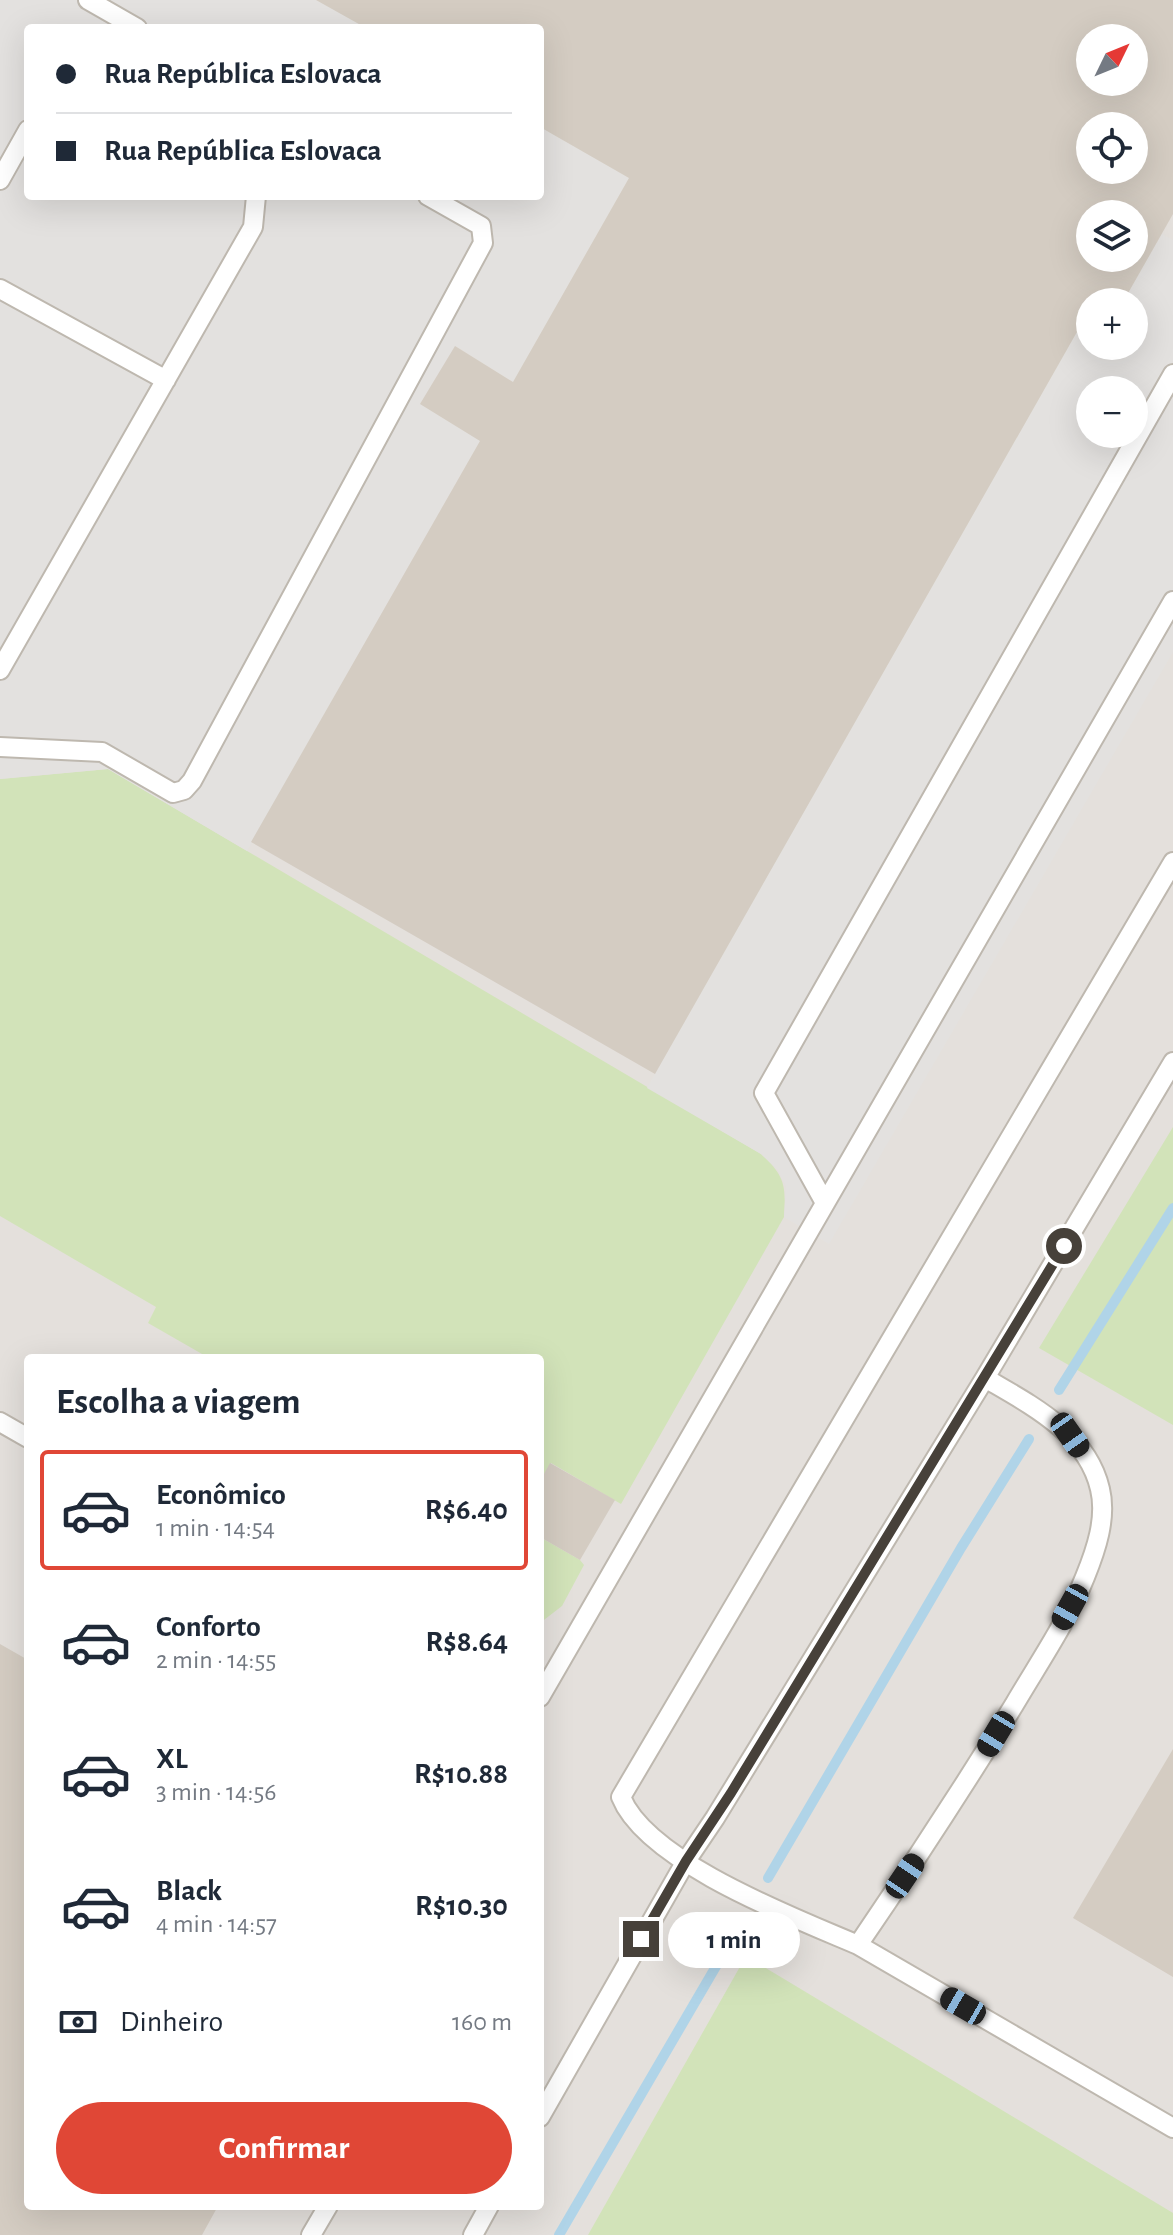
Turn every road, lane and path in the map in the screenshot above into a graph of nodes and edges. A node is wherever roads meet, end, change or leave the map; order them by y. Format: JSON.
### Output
{"nodes":[{"id":1,"x":88,"y":0,"type":"edge"},
{"id":2,"x":130,"y":24,"type":"edge"},
{"id":3,"x":24,"y":137,"type":"edge"},
{"id":4,"x":0,"y":180,"type":"edge"},
{"id":5,"x":256,"y":200,"type":"edge"},
{"id":6,"x":435,"y":200,"type":"edge"},
{"id":7,"x":0,"y":289,"type":"edge"},
{"id":8,"x":1173,"y":374,"type":"edge"},
{"id":9,"x":166,"y":380,"type":"junction"},
{"id":10,"x":1173,"y":601,"type":"edge"},
{"id":11,"x":0,"y":670,"type":"edge"},
{"id":12,"x":0,"y":747,"type":"edge"},
{"id":13,"x":1173,"y":862,"type":"edge"},
{"id":14,"x":1173,"y":1062,"type":"edge"},
{"id":15,"x":825,"y":1203,"type":"junction"},
{"id":16,"x":985,"y":1378,"type":"junction"},
{"id":17,"x":0,"y":1422,"type":"edge"},
{"id":18,"x":24,"y":1436,"type":"edge"},
{"id":19,"x":544,"y":1690,"type":"edge"},
{"id":20,"x":686,"y":1861,"type":"junction"},
{"id":21,"x":858,"y":1945,"type":"junction"},
{"id":22,"x":544,"y":2110,"type":"edge"},
{"id":23,"x":1173,"y":2128,"type":"edge"},
{"id":24,"x":326,"y":2210,"type":"edge"},
{"id":25,"x":487,"y":2210,"type":"edge"},
{"id":26,"x":311,"y":2235,"type":"edge"},
{"id":27,"x":473,"y":2235,"type":"edge"}],
"edges":[{"from":1,"to":2,"type":"lane"},
{"from":3,"to":4,"type":"lane"},
{"from":5,"to":9,"type":"lane"},
{"from":6,"to":12,"type":"lane"},
{"from":7,"to":9,"type":"lane"},
{"from":8,"to":15,"type":"lane"},
{"from":9,"to":11,"type":"lane"},
{"from":10,"to":15,"type":"lane"},
{"from":13,"to":20,"type":"lane"},
{"from":14,"to":16,"type":"lane"},
{"from":15,"to":19,"type":"lane"},
{"from":16,"to":20,"type":"lane"},
{"from":16,"to":21,"type":"lane"},
{"from":17,"to":18,"type":"lane"},
{"from":20,"to":21,"type":"lane"},
{"from":20,"to":22,"type":"lane"},
{"from":21,"to":23,"type":"lane"},
{"from":24,"to":26,"type":"lane"},
{"from":25,"to":27,"type":"lane"}]}
